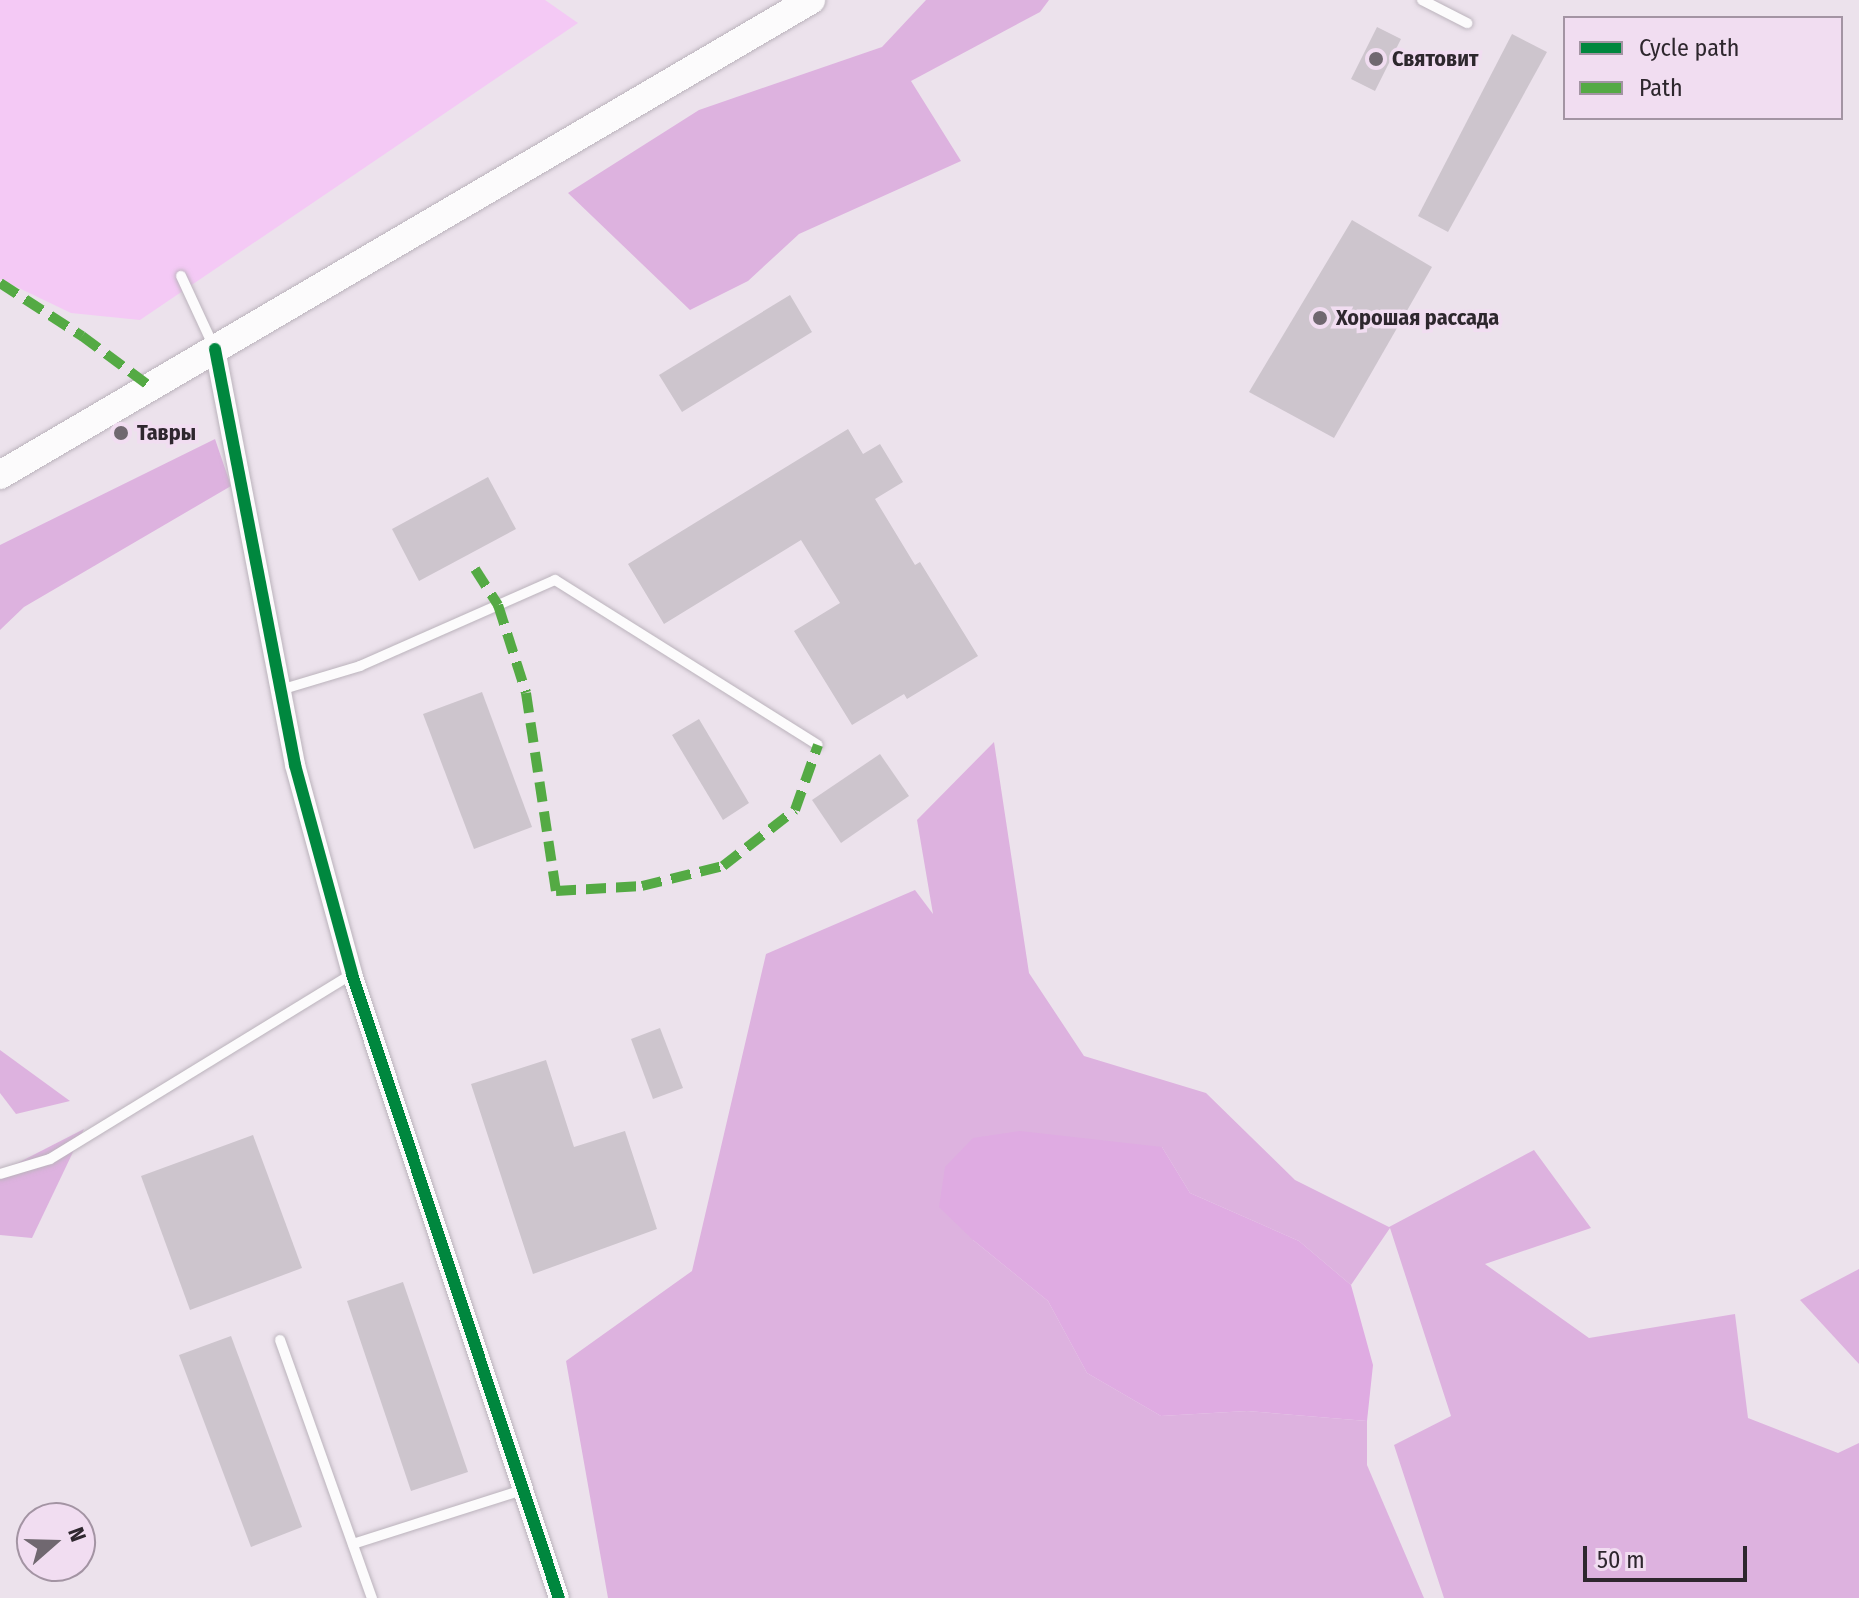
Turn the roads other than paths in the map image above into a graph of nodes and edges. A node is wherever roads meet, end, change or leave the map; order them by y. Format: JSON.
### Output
{"nodes":[{"id":1,"x":811,"y":0,"type":"edge"},
{"id":2,"x":1422,"y":0,"type":"edge"},
{"id":3,"x":1467,"y":23,"type":"dead end"},
{"id":4,"x":181,"y":276,"type":"dead end"},
{"id":5,"x":215,"y":349,"type":"junction"},
{"id":6,"x":0,"y":475,"type":"edge"},
{"id":7,"x":280,"y":690,"type":"junction"},
{"id":8,"x":818,"y":745,"type":"dead end"},
{"id":9,"x":352,"y":974,"type":"junction"},
{"id":10,"x":0,"y":1174,"type":"edge"},
{"id":11,"x":280,"y":1340,"type":"dead end"},
{"id":12,"x":525,"y":1489,"type":"junction"},
{"id":13,"x":353,"y":1544,"type":"junction"},
{"id":14,"x":372,"y":1598,"type":"edge"},
{"id":15,"x":559,"y":1598,"type":"edge"}],
"edges":[{"from":1,"to":5,"type":"main road"},
{"from":2,"to":3,"type":"lane"},
{"from":4,"to":5,"type":"lane"},
{"from":5,"to":6,"type":"main road"},
{"from":5,"to":7,"type":"street"},
{"from":7,"to":8,"type":"lane"},
{"from":7,"to":9,"type":"street"},
{"from":9,"to":10,"type":"lane"},
{"from":9,"to":12,"type":"street"},
{"from":11,"to":13,"type":"lane"},
{"from":12,"to":13,"type":"lane"},
{"from":12,"to":15,"type":"street"},
{"from":13,"to":14,"type":"lane"}]}
